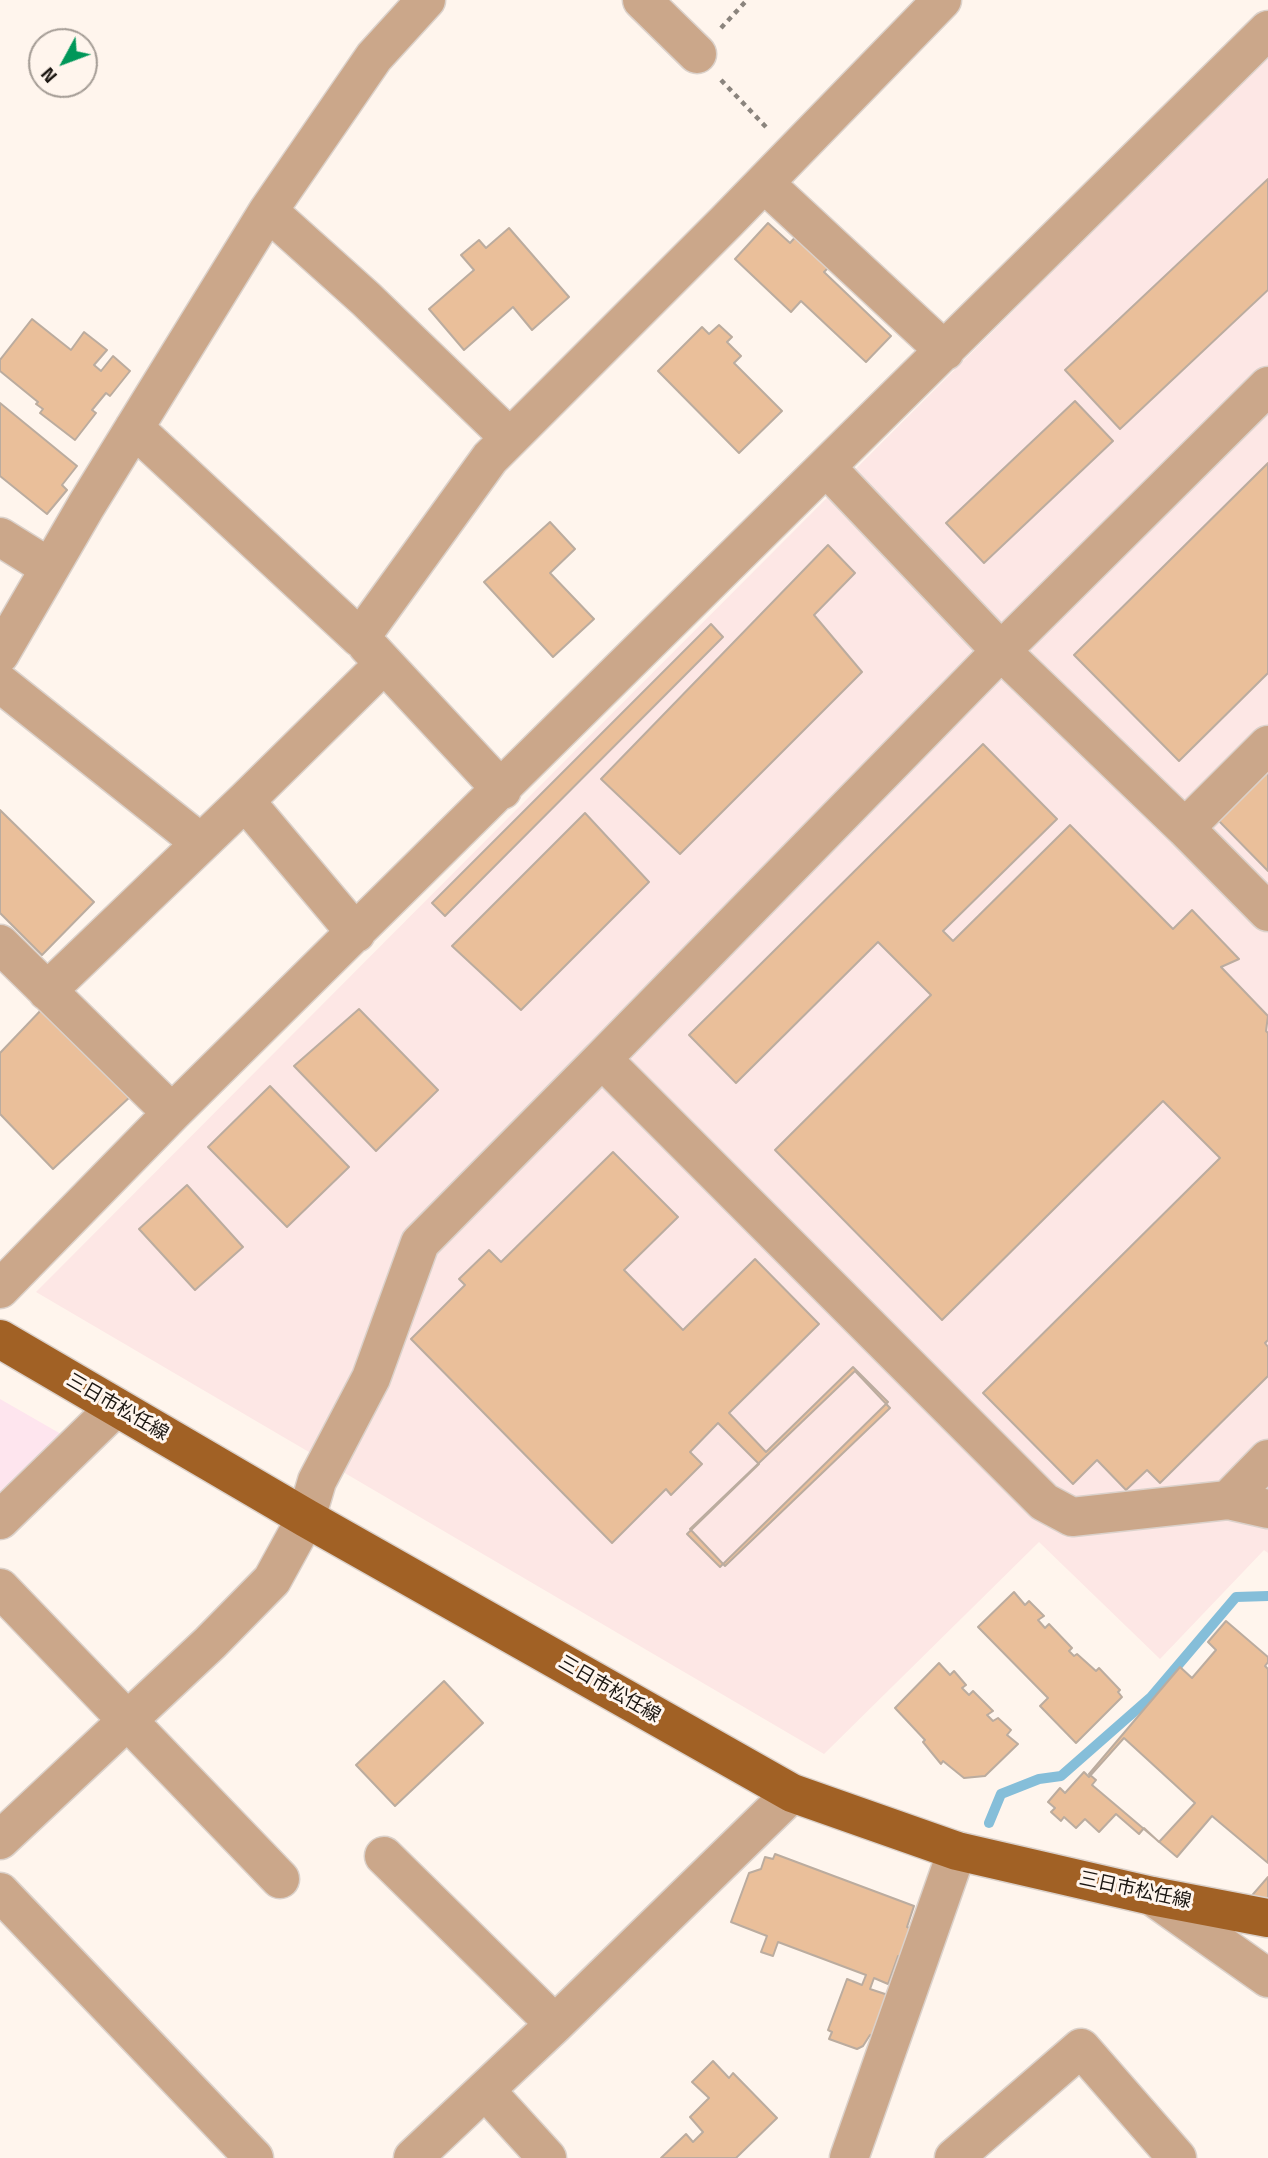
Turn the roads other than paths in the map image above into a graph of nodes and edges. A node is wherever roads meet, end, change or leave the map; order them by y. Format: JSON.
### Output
{"nodes":[{"id":1,"x":426,"y":0,"type":"edge"},
{"id":2,"x":642,"y":0,"type":"edge"},
{"id":3,"x":942,"y":0,"type":"edge"},
{"id":4,"x":1260,"y":0,"type":"edge"},
{"id":5,"x":1268,"y":8,"type":"edge"},
{"id":6,"x":1268,"y":30,"type":"edge"},
{"id":7,"x":697,"y":54,"type":"road end"},
{"id":8,"x":764,"y":183,"type":"junction"},
{"id":9,"x":268,"y":211,"type":"junction"},
{"id":10,"x":945,"y":351,"type":"junction"},
{"id":11,"x":1268,"y":386,"type":"edge"},
{"id":12,"x":134,"y":428,"type":"junction"},
{"id":13,"x":510,"y":438,"type":"junction"},
{"id":14,"x":827,"y":468,"type":"junction"},
{"id":15,"x":0,"y":537,"type":"edge"},
{"id":16,"x":50,"y":568,"type":"junction"},
{"id":17,"x":372,"y":651,"type":"junction"},
{"id":18,"x":1001,"y":651,"type":"junction"},
{"id":19,"x":0,"y":654,"type":"edge"},
{"id":20,"x":0,"y":682,"type":"edge"},
{"id":21,"x":1268,"y":745,"type":"edge"},
{"id":22,"x":502,"y":790,"type":"junction"},
{"id":23,"x":245,"y":801,"type":"junction"},
{"id":24,"x":1185,"y":828,"type":"junction"},
{"id":25,"x":201,"y":843,"type":"junction"},
{"id":26,"x":1268,"y":912,"type":"edge"},
{"id":27,"x":356,"y":933,"type":"junction"},
{"id":28,"x":0,"y":944,"type":"edge"},
{"id":29,"x":47,"y":991,"type":"junction"},
{"id":30,"x":602,"y":1059,"type":"junction"},
{"id":31,"x":173,"y":1113,"type":"junction"},
{"id":32,"x":0,"y":1289,"type":"edge"},
{"id":33,"x":0,"y":1339,"type":"edge"},
{"id":34,"x":116,"y":1407,"type":"junction"},
{"id":35,"x":1268,"y":1459,"type":"edge"},
{"id":36,"x":1228,"y":1500,"type":"junction"},
{"id":37,"x":1268,"y":1509,"type":"edge"},
{"id":38,"x":306,"y":1518,"type":"junction"},
{"id":39,"x":0,"y":1520,"type":"edge"},
{"id":40,"x":0,"y":1588,"type":"edge"},
{"id":41,"x":127,"y":1721,"type":"junction"},
{"id":42,"x":792,"y":1793,"type":"junction"},
{"id":43,"x":0,"y":1840,"type":"edge"},
{"id":44,"x":957,"y":1851,"type":"junction"},
{"id":45,"x":384,"y":1856,"type":"dead end"},
{"id":46,"x":280,"y":1879,"type":"dead end"},
{"id":47,"x":0,"y":1892,"type":"edge"},
{"id":48,"x":1152,"y":1896,"type":"junction"},
{"id":49,"x":1268,"y":1918,"type":"edge"},
{"id":50,"x":1268,"y":1978,"type":"edge"},
{"id":51,"x":555,"y":2024,"type":"junction"},
{"id":52,"x":485,"y":2090,"type":"junction"},
{"id":53,"x":254,"y":2158,"type":"edge"},
{"id":54,"x":413,"y":2158,"type":"edge"},
{"id":55,"x":547,"y":2158,"type":"edge"},
{"id":56,"x":849,"y":2158,"type":"edge"},
{"id":57,"x":954,"y":2158,"type":"edge"},
{"id":58,"x":1177,"y":2158,"type":"edge"}],
"edges":[{"from":1,"to":9,"type":"street"},
{"from":2,"to":7,"type":"street"},
{"from":3,"to":8,"type":"street"},
{"from":4,"to":5,"type":"street"},
{"from":6,"to":10,"type":"street"},
{"from":8,"to":10,"type":"street"},
{"from":8,"to":13,"type":"street"},
{"from":9,"to":12,"type":"street"},
{"from":9,"to":13,"type":"street"},
{"from":10,"to":14,"type":"street"},
{"from":11,"to":18,"type":"street"},
{"from":12,"to":16,"type":"street"},
{"from":12,"to":17,"type":"street"},
{"from":13,"to":17,"type":"street"},
{"from":14,"to":18,"type":"street"},
{"from":14,"to":22,"type":"street"},
{"from":15,"to":16,"type":"street"},
{"from":16,"to":19,"type":"street"},
{"from":17,"to":22,"type":"street"},
{"from":17,"to":23,"type":"street"},
{"from":18,"to":24,"type":"street"},
{"from":18,"to":30,"type":"street"},
{"from":20,"to":25,"type":"street"},
{"from":21,"to":24,"type":"street"},
{"from":22,"to":27,"type":"street"},
{"from":23,"to":25,"type":"street"},
{"from":23,"to":27,"type":"street"},
{"from":24,"to":26,"type":"street"},
{"from":25,"to":29,"type":"street"},
{"from":27,"to":31,"type":"street"},
{"from":28,"to":29,"type":"street"},
{"from":29,"to":31,"type":"street"},
{"from":30,"to":36,"type":"street"},
{"from":30,"to":38,"type":"street"},
{"from":31,"to":32,"type":"street"},
{"from":33,"to":34,"type":"main road","name":"三日市松任線"},
{"from":34,"to":38,"type":"main road","name":"三日市松任線"},
{"from":34,"to":39,"type":"street"},
{"from":35,"to":36,"type":"street"},
{"from":36,"to":37,"type":"street"},
{"from":38,"to":41,"type":"street"},
{"from":38,"to":42,"type":"main road","name":"三日市松任線"},
{"from":40,"to":41,"type":"street"},
{"from":41,"to":43,"type":"street"},
{"from":41,"to":46,"type":"street"},
{"from":42,"to":44,"type":"main road","name":"三日市松任線"},
{"from":42,"to":51,"type":"street"},
{"from":44,"to":48,"type":"main road","name":"三日市松任線"},
{"from":44,"to":56,"type":"street"},
{"from":45,"to":51,"type":"street"},
{"from":47,"to":53,"type":"street"},
{"from":48,"to":49,"type":"main road","name":"三日市松任線"},
{"from":48,"to":50,"type":"street"},
{"from":51,"to":52,"type":"street"},
{"from":52,"to":54,"type":"street"},
{"from":52,"to":55,"type":"street"},
{"from":57,"to":58,"type":"street"}]}
